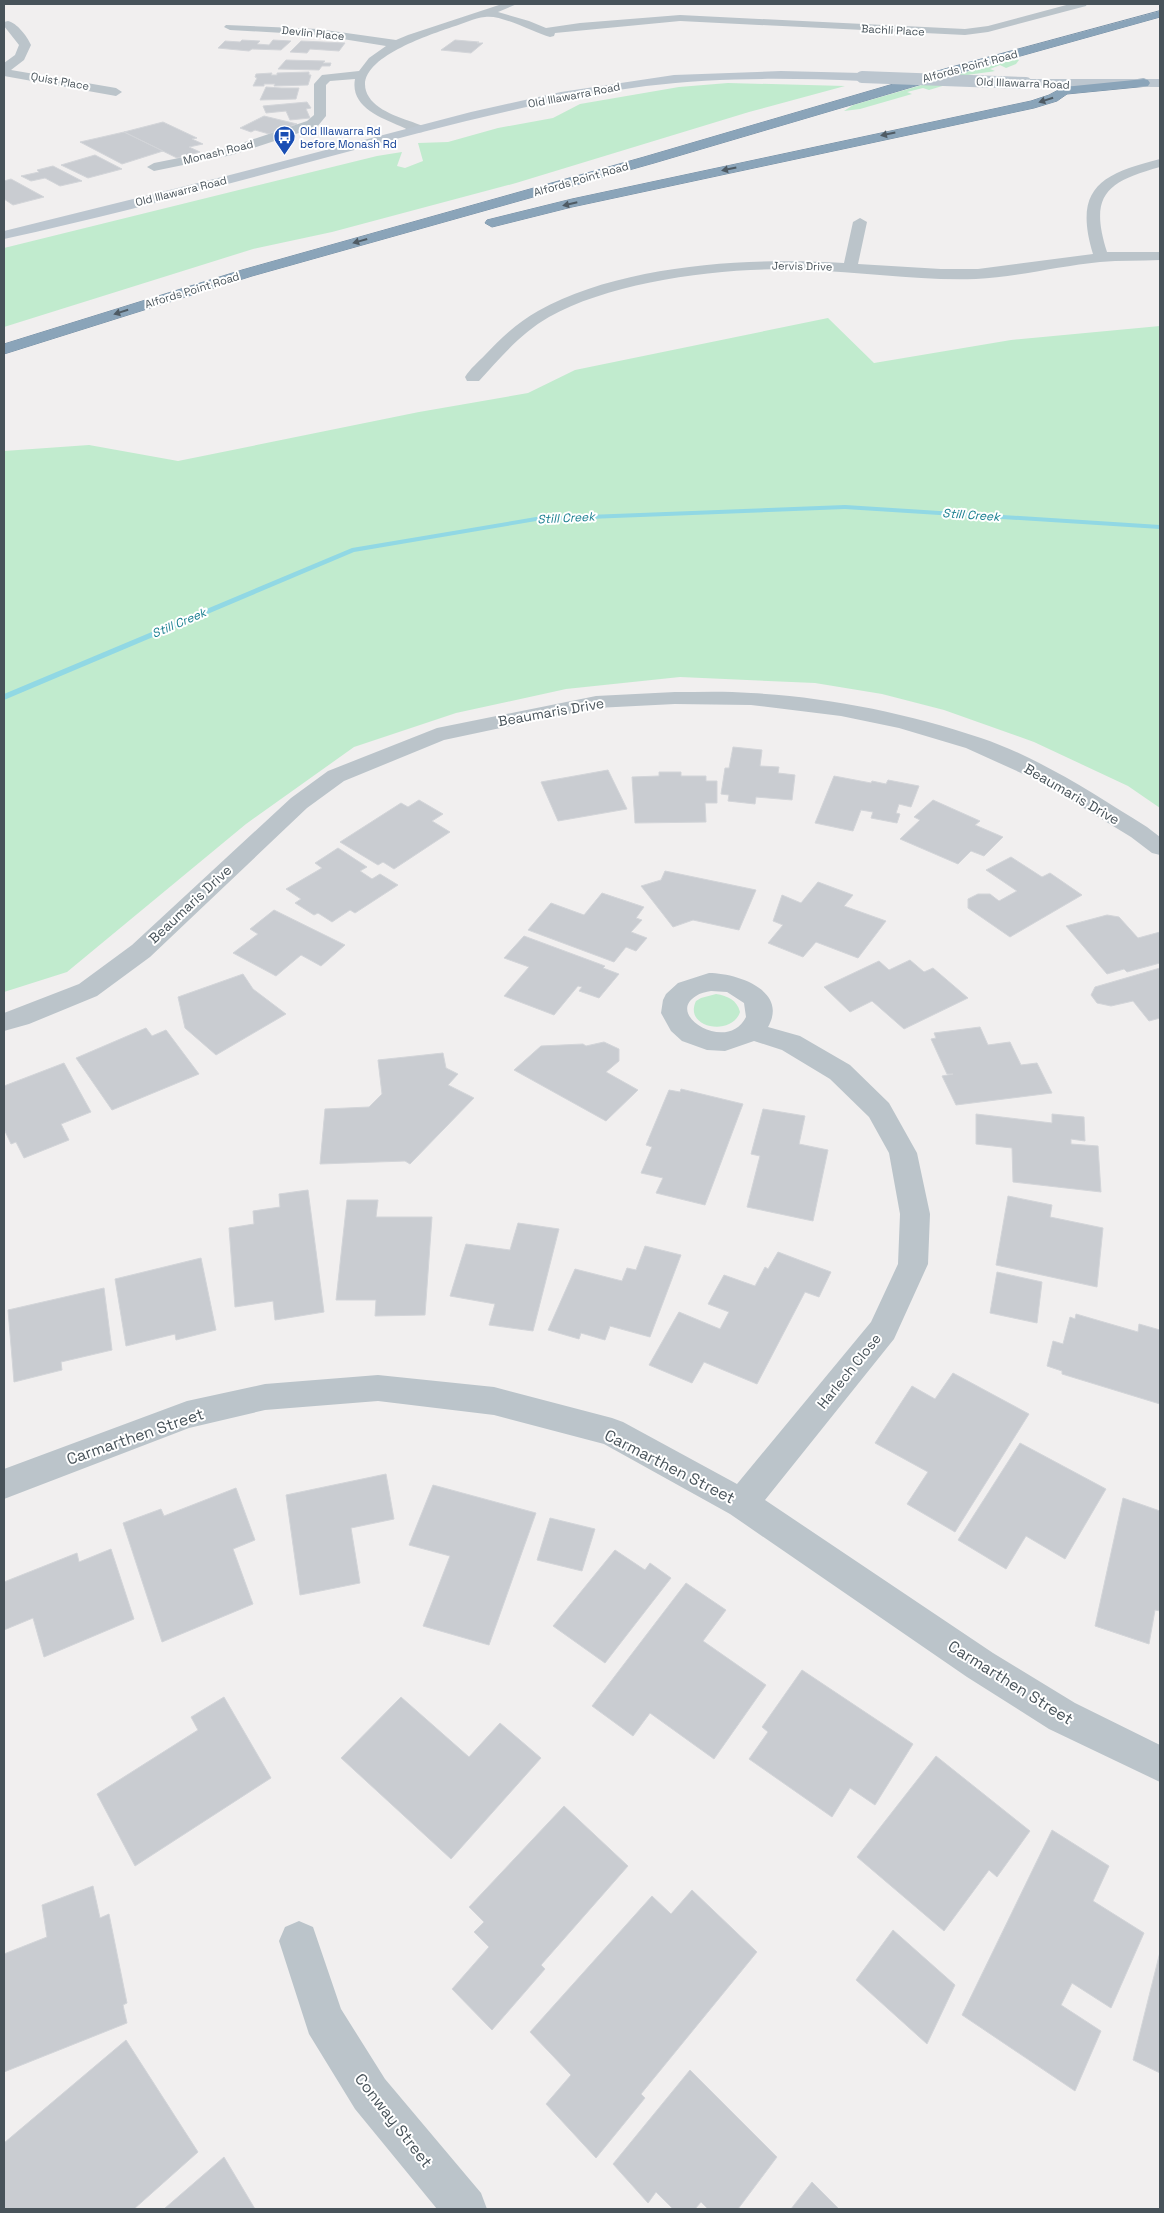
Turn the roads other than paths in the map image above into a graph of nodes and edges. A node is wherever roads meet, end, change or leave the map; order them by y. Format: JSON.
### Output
{"nodes":[{"id":1,"x":512,"y":4,"type":"edge"},
{"id":2,"x":1082,"y":4,"type":"edge"},
{"id":3,"x":1160,"y":7,"type":"edge"},
{"id":4,"x":485,"y":12,"type":"junction"},
{"id":5,"x":1160,"y":14,"type":"edge"},
{"id":6,"x":8,"y":24,"type":"dead end"},
{"id":7,"x":230,"y":27,"type":"dead end"},
{"id":8,"x":396,"y":44,"type":"junction"},
{"id":9,"x":4,"y":70,"type":"edge"},
{"id":10,"x":363,"y":74,"type":"junction"},
{"id":11,"x":1160,"y":83,"type":"edge"},
{"id":12,"x":1144,"y":84,"type":"junction"},
{"id":13,"x":116,"y":92,"type":"dead end"},
{"id":14,"x":418,"y":130,"type":"junction"},
{"id":15,"x":1160,"y":163,"type":"edge"},
{"id":16,"x":154,"y":167,"type":"dead end"},
{"id":17,"x":860,"y":222,"type":"dead end"},
{"id":18,"x":478,"y":226,"type":"dead end"},
{"id":19,"x":4,"y":235,"type":"edge"},
{"id":20,"x":381,"y":250,"type":"dead end"},
{"id":21,"x":1160,"y":256,"type":"edge"},
{"id":22,"x":1101,"y":257,"type":"junction"},
{"id":23,"x":850,"y":268,"type":"junction"},
{"id":24,"x":159,"y":286,"type":"dead end"},
{"id":25,"x":4,"y":349,"type":"edge"},
{"id":26,"x":4,"y":360,"type":"edge"},
{"id":27,"x":473,"y":377,"type":"dead end"},
{"id":28,"x":1160,"y":848,"type":"edge"},
{"id":29,"x":4,"y":1022,"type":"edge"},
{"id":30,"x":751,"y":1031,"type":"dead end"},
{"id":31,"x":4,"y":1484,"type":"edge"},
{"id":32,"x":742,"y":1503,"type":"junction"},
{"id":33,"x":1160,"y":1764,"type":"edge"},
{"id":34,"x":299,"y":1941,"type":"dead end"},
{"id":35,"x":466,"y":2209,"type":"edge"}],
"edges":[{"from":1,"to":4,"type":"street"},
{"from":2,"to":4,"type":"street","name":"Bachli Place"},
{"from":3,"to":24,"type":"highway","name":"Alfords Point Road"},
{"from":4,"to":8,"type":"street"},
{"from":5,"to":25,"type":"highway","name":"Alfords Point Road","one_way":true},
{"from":6,"to":9,"type":"street"},
{"from":7,"to":8,"type":"street","name":"Devlin Place"},
{"from":8,"to":10,"type":"street"},
{"from":9,"to":13,"type":"street","name":"Quist Place"},
{"from":10,"to":14,"type":"street"},
{"from":10,"to":16,"type":"street","name":"Monash Road"},
{"from":11,"to":12,"type":"street","name":"Old Illawarra Road"},
{"from":12,"to":14,"type":"street","name":"Old Illawarra Road","bridge":true},
{"from":12,"to":18,"type":"highway","one_way":true},
{"from":14,"to":19,"type":"street","name":"Old Illawarra Road"},
{"from":15,"to":22,"type":"street"},
{"from":17,"to":23,"type":"street"},
{"from":20,"to":26,"type":"highway"},
{"from":21,"to":22,"type":"street","name":"Jervis Drive"},
{"from":22,"to":23,"type":"street","name":"Jervis Drive"},
{"from":23,"to":27,"type":"street","name":"Jervis Drive"},
{"from":28,"to":29,"type":"street","name":"Beaumaris Drive"},
{"from":30,"to":32,"type":"street","name":"Harlech Close"},
{"from":31,"to":32,"type":"street","name":"Carmarthen Street"},
{"from":32,"to":33,"type":"street","name":"Carmarthen Street"},
{"from":34,"to":35,"type":"street","name":"Conway Street"}]}
